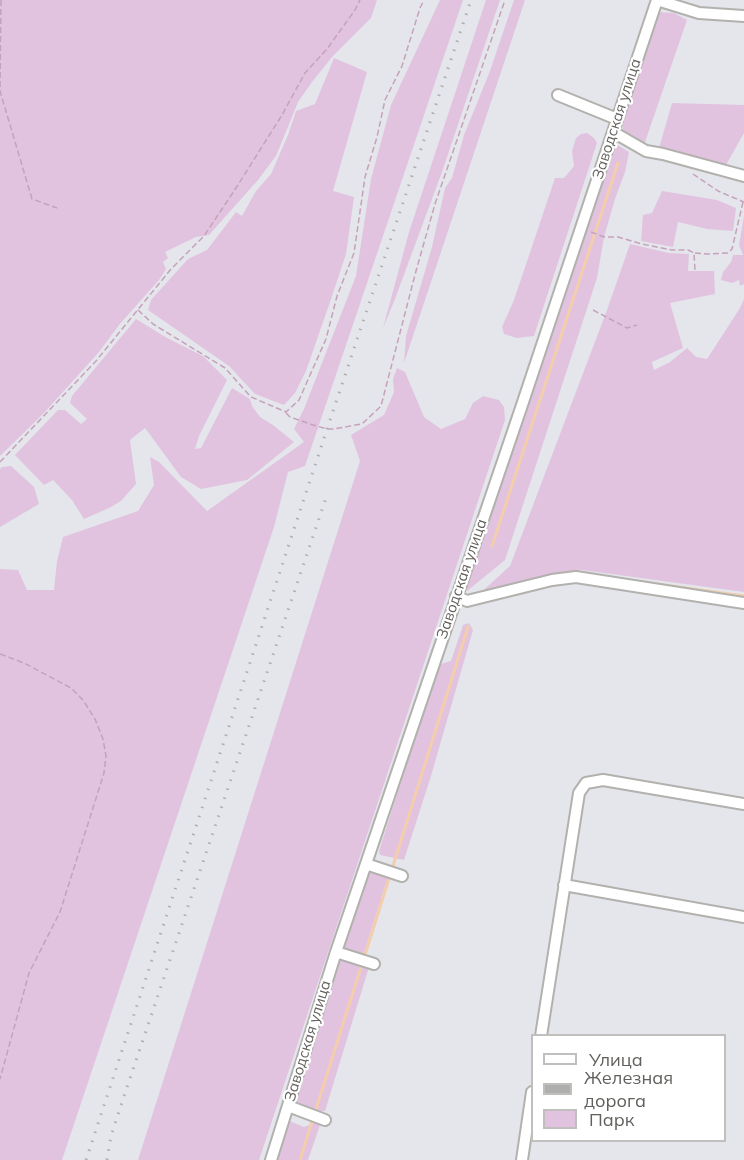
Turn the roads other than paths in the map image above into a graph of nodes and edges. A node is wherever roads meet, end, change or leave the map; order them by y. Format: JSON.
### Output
{"nodes":[{"id":1,"x":657,"y":0,"type":"edge"},
{"id":2,"x":744,"y":16,"type":"edge"},
{"id":3,"x":558,"y":95,"type":"dead end"},
{"id":4,"x":617,"y":119,"type":"junction"},
{"id":5,"x":613,"y":132,"type":"junction"},
{"id":6,"x":744,"y":176,"type":"edge"},
{"id":7,"x":456,"y":596,"type":"junction"},
{"id":8,"x":473,"y":600,"type":"junction"},
{"id":9,"x":744,"y":603,"type":"edge"},
{"id":10,"x":483,"y":609,"type":"dead end"},
{"id":11,"x":744,"y":804,"type":"edge"},
{"id":12,"x":366,"y":864,"type":"junction"},
{"id":13,"x":402,"y":876,"type":"dead end"},
{"id":14,"x":564,"y":885,"type":"junction"},
{"id":15,"x":744,"y":917,"type":"edge"},
{"id":16,"x":336,"y":951,"type":"junction"},
{"id":17,"x":374,"y":964,"type":"dead end"},
{"id":18,"x":541,"y":1034,"type":"edge"},
{"id":19,"x":531,"y":1099,"type":"edge"},
{"id":20,"x":288,"y":1106,"type":"junction"},
{"id":21,"x":325,"y":1120,"type":"dead end"},
{"id":22,"x":271,"y":1160,"type":"edge"},
{"id":23,"x":522,"y":1160,"type":"edge"}],
"edges":[{"from":1,"to":2,"type":"street"},
{"from":1,"to":4,"type":"street","name":"Заводская улица"},
{"from":3,"to":4,"type":"street"},
{"from":4,"to":5,"type":"street","name":"Заводская улица"},
{"from":5,"to":6,"type":"street"},
{"from":5,"to":7,"type":"street","name":"Заводская улица"},
{"from":7,"to":8,"type":"street"},
{"from":7,"to":12,"type":"street","name":"Заводская улица"},
{"from":8,"to":9,"type":"street"},
{"from":8,"to":10,"type":"street"},
{"from":11,"to":14,"type":"street"},
{"from":12,"to":13,"type":"street"},
{"from":12,"to":16,"type":"street","name":"Заводская улица"},
{"from":14,"to":15,"type":"street"},
{"from":14,"to":18,"type":"street"},
{"from":16,"to":17,"type":"street"},
{"from":16,"to":20,"type":"street","name":"Заводская улица"},
{"from":19,"to":23,"type":"street"},
{"from":20,"to":21,"type":"street"},
{"from":20,"to":22,"type":"street","name":"Заводская улица"}]}
